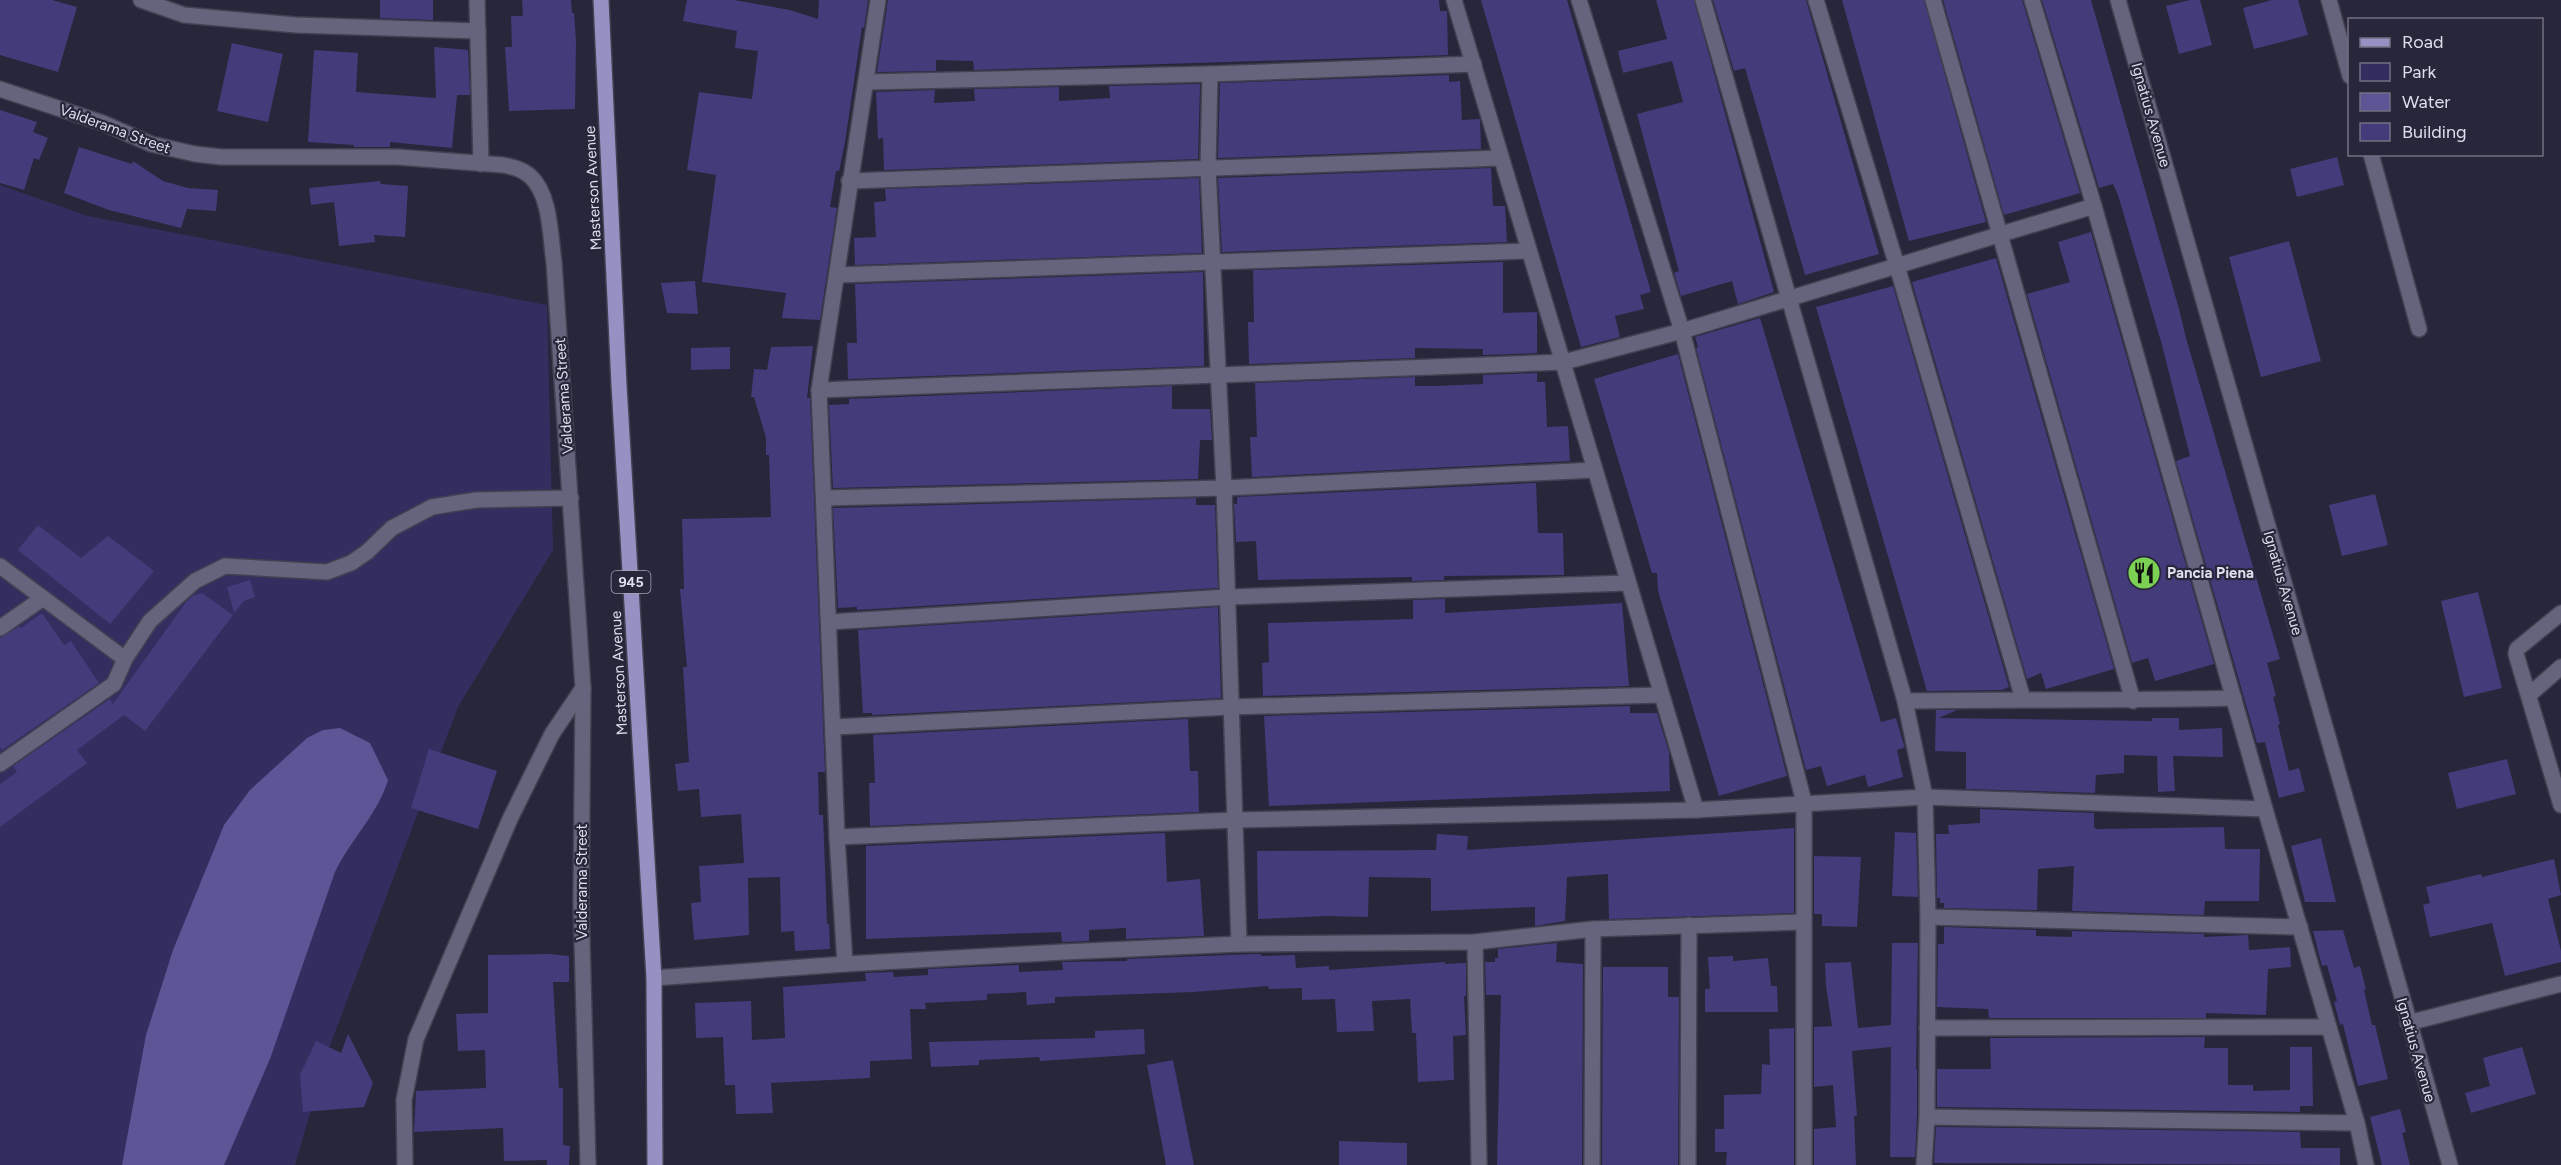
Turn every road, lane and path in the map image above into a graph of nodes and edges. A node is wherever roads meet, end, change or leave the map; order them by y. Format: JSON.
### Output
{"nodes":[{"id":1,"x":141,"y":0,"type":"edge"},
{"id":2,"x":477,"y":0,"type":"edge"},
{"id":3,"x":601,"y":0,"type":"edge"},
{"id":4,"x":878,"y":0,"type":"edge"},
{"id":5,"x":1454,"y":0,"type":"edge"},
{"id":6,"x":1579,"y":0,"type":"edge"},
{"id":7,"x":1703,"y":0,"type":"edge"},
{"id":8,"x":1816,"y":0,"type":"edge"},
{"id":9,"x":1933,"y":0,"type":"edge"},
{"id":10,"x":2032,"y":0,"type":"edge"},
{"id":11,"x":2118,"y":0,"type":"edge"},
{"id":12,"x":2329,"y":0,"type":"edge"},
{"id":13,"x":478,"y":31,"type":"junction"},
{"id":14,"x":1474,"y":64,"type":"junction"},
{"id":15,"x":2348,"y":72,"type":"edge"},
{"id":16,"x":1210,"y":74,"type":"junction"},
{"id":17,"x":867,"y":82,"type":"junction"},
{"id":18,"x":0,"y":89,"type":"edge"},
{"id":19,"x":2372,"y":156,"type":"edge"},
{"id":20,"x":1501,"y":158,"type":"junction"},
{"id":21,"x":481,"y":164,"type":"junction"},
{"id":22,"x":1208,"y":169,"type":"junction"},
{"id":23,"x":849,"y":181,"type":"junction"},
{"id":24,"x":2094,"y":206,"type":"junction"},
{"id":25,"x":2000,"y":233,"type":"junction"},
{"id":26,"x":1529,"y":251,"type":"junction"},
{"id":27,"x":1213,"y":263,"type":"junction"},
{"id":28,"x":1897,"y":266,"type":"junction"},
{"id":29,"x":837,"y":275,"type":"junction"},
{"id":30,"x":1790,"y":299,"type":"junction"},
{"id":31,"x":2419,"y":329,"type":"dead end"},
{"id":32,"x":1682,"y":331,"type":"junction"},
{"id":33,"x":1564,"y":362,"type":"junction"},
{"id":34,"x":1217,"y":374,"type":"junction"},
{"id":35,"x":819,"y":390,"type":"junction"},
{"id":36,"x":1595,"y":470,"type":"junction"},
{"id":37,"x":1224,"y":488,"type":"junction"},
{"id":38,"x":571,"y":498,"type":"junction"},
{"id":39,"x":824,"y":498,"type":"junction"},
{"id":40,"x":0,"y":566,"type":"edge"},
{"id":41,"x":1627,"y":583,"type":"junction"},
{"id":42,"x":1228,"y":597,"type":"junction"},
{"id":43,"x":43,"y":598,"type":"junction"},
{"id":44,"x":2561,"y":614,"type":"edge"},
{"id":45,"x":829,"y":622,"type":"junction"},
{"id":46,"x":0,"y":628,"type":"edge"},
{"id":47,"x":125,"y":659,"type":"junction"},
{"id":48,"x":2561,"y":667,"type":"edge"},
{"id":49,"x":583,"y":688,"type":"junction"},
{"id":50,"x":1661,"y":695,"type":"junction"},
{"id":51,"x":2529,"y":695,"type":"junction"},
{"id":52,"x":2234,"y":698,"type":"junction"},
{"id":53,"x":2023,"y":699,"type":"junction"},
{"id":54,"x":1905,"y":701,"type":"junction"},
{"id":55,"x":2133,"y":701,"type":"junction"},
{"id":56,"x":1232,"y":707,"type":"junction"},
{"id":57,"x":834,"y":728,"type":"junction"},
{"id":58,"x":0,"y":764,"type":"edge"},
{"id":59,"x":1924,"y":797,"type":"junction"},
{"id":60,"x":1804,"y":802,"type":"junction"},
{"id":61,"x":2561,"y":806,"type":"edge"},
{"id":62,"x":2265,"y":809,"type":"junction"},
{"id":63,"x":1696,"y":810,"type":"junction"},
{"id":64,"x":1235,"y":820,"type":"junction"},
{"id":65,"x":837,"y":837,"type":"junction"},
{"id":66,"x":1928,"y":917,"type":"junction"},
{"id":67,"x":1803,"y":922,"type":"junction"},
{"id":68,"x":1689,"y":925,"type":"junction"},
{"id":69,"x":2300,"y":927,"type":"junction"},
{"id":70,"x":1593,"y":929,"type":"junction"},
{"id":71,"x":1475,"y":942,"type":"junction"},
{"id":72,"x":1239,"y":944,"type":"junction"},
{"id":73,"x":845,"y":964,"type":"junction"},
{"id":74,"x":654,"y":978,"type":"junction"},
{"id":75,"x":2561,"y":984,"type":"edge"},
{"id":76,"x":2408,"y":1023,"type":"junction"},
{"id":77,"x":2329,"y":1027,"type":"junction"},
{"id":78,"x":1927,"y":1028,"type":"junction"},
{"id":79,"x":1927,"y":1117,"type":"junction"},
{"id":80,"x":2357,"y":1124,"type":"junction"},
{"id":81,"x":405,"y":1165,"type":"edge"},
{"id":82,"x":588,"y":1165,"type":"edge"},
{"id":83,"x":655,"y":1165,"type":"edge"},
{"id":84,"x":1479,"y":1165,"type":"edge"},
{"id":85,"x":1592,"y":1165,"type":"edge"},
{"id":86,"x":1688,"y":1165,"type":"edge"},
{"id":87,"x":1804,"y":1165,"type":"edge"},
{"id":88,"x":1924,"y":1165,"type":"edge"},
{"id":89,"x":2366,"y":1165,"type":"edge"},
{"id":90,"x":2450,"y":1165,"type":"edge"}],
"edges":[{"from":1,"to":13,"type":"street"},
{"from":2,"to":13,"type":"street"},
{"from":3,"to":74,"type":"main road","name":"Masterson Avenue","number":"945"},
{"from":4,"to":17,"type":"street"},
{"from":5,"to":14,"type":"street"},
{"from":6,"to":32,"type":"street"},
{"from":7,"to":30,"type":"street"},
{"from":8,"to":28,"type":"street"},
{"from":9,"to":25,"type":"street"},
{"from":10,"to":24,"type":"street"},
{"from":11,"to":76,"type":"street","name":"Ignatius Avenue"},
{"from":12,"to":15,"type":"street"},
{"from":13,"to":21,"type":"street"},
{"from":14,"to":16,"type":"street"},
{"from":14,"to":20,"type":"street"},
{"from":16,"to":17,"type":"street"},
{"from":16,"to":22,"type":"street"},
{"from":17,"to":23,"type":"street"},
{"from":18,"to":21,"type":"street","name":"Valderama Street"},
{"from":19,"to":31,"type":"street"},
{"from":20,"to":22,"type":"street"},
{"from":20,"to":26,"type":"street"},
{"from":21,"to":38,"type":"street","name":"Valderama Street"},
{"from":22,"to":23,"type":"street"},
{"from":22,"to":27,"type":"street"},
{"from":23,"to":29,"type":"street"},
{"from":24,"to":25,"type":"street"},
{"from":24,"to":52,"type":"street"},
{"from":25,"to":28,"type":"street"},
{"from":25,"to":55,"type":"street"},
{"from":26,"to":27,"type":"street"},
{"from":26,"to":33,"type":"street"},
{"from":27,"to":29,"type":"street"},
{"from":27,"to":34,"type":"street"},
{"from":28,"to":30,"type":"street"},
{"from":28,"to":53,"type":"street"},
{"from":29,"to":35,"type":"street"},
{"from":30,"to":32,"type":"street"},
{"from":30,"to":54,"type":"street"},
{"from":32,"to":33,"type":"street"},
{"from":32,"to":60,"type":"street"},
{"from":33,"to":34,"type":"street"},
{"from":33,"to":36,"type":"street"},
{"from":34,"to":35,"type":"street"},
{"from":34,"to":37,"type":"street"},
{"from":35,"to":39,"type":"street"},
{"from":36,"to":37,"type":"street"},
{"from":36,"to":41,"type":"street"},
{"from":37,"to":39,"type":"street"},
{"from":37,"to":42,"type":"street"},
{"from":38,"to":47,"type":"street"},
{"from":38,"to":49,"type":"street","name":"Valderama Street"},
{"from":39,"to":45,"type":"street"},
{"from":40,"to":43,"type":"street"},
{"from":41,"to":42,"type":"street"},
{"from":41,"to":50,"type":"street"},
{"from":42,"to":45,"type":"street"},
{"from":42,"to":56,"type":"street"},
{"from":43,"to":46,"type":"street"},
{"from":43,"to":47,"type":"street"},
{"from":44,"to":51,"type":"street"},
{"from":45,"to":57,"type":"street"},
{"from":47,"to":58,"type":"street"},
{"from":48,"to":51,"type":"street"},
{"from":49,"to":81,"type":"street"},
{"from":49,"to":82,"type":"street","name":"Valderama Street"},
{"from":50,"to":56,"type":"street"},
{"from":50,"to":63,"type":"street"},
{"from":51,"to":61,"type":"street"},
{"from":52,"to":55,"type":"street"},
{"from":52,"to":62,"type":"street"},
{"from":53,"to":54,"type":"street"},
{"from":53,"to":55,"type":"street"},
{"from":54,"to":59,"type":"street"},
{"from":56,"to":57,"type":"street"},
{"from":56,"to":64,"type":"street"},
{"from":57,"to":65,"type":"street"},
{"from":59,"to":60,"type":"street"},
{"from":59,"to":62,"type":"street"},
{"from":59,"to":66,"type":"street"},
{"from":60,"to":63,"type":"street"},
{"from":60,"to":67,"type":"street"},
{"from":62,"to":69,"type":"street"},
{"from":63,"to":64,"type":"street"},
{"from":64,"to":65,"type":"street"},
{"from":64,"to":72,"type":"street"},
{"from":65,"to":73,"type":"street"},
{"from":66,"to":69,"type":"street"},
{"from":66,"to":78,"type":"street"},
{"from":67,"to":68,"type":"street"},
{"from":67,"to":87,"type":"street"},
{"from":68,"to":70,"type":"street"},
{"from":68,"to":86,"type":"street"},
{"from":69,"to":77,"type":"street"},
{"from":70,"to":71,"type":"street"},
{"from":70,"to":85,"type":"street"},
{"from":71,"to":72,"type":"street"},
{"from":71,"to":84,"type":"street"},
{"from":72,"to":73,"type":"street"},
{"from":73,"to":74,"type":"street"},
{"from":74,"to":83,"type":"main road","name":"Masterson Avenue","number":"945"},
{"from":75,"to":76,"type":"street"},
{"from":76,"to":90,"type":"street","name":"Ignatius Avenue"},
{"from":77,"to":78,"type":"street"},
{"from":77,"to":80,"type":"street"},
{"from":78,"to":79,"type":"street"},
{"from":79,"to":80,"type":"street"},
{"from":79,"to":88,"type":"street"},
{"from":80,"to":89,"type":"street"}]}
